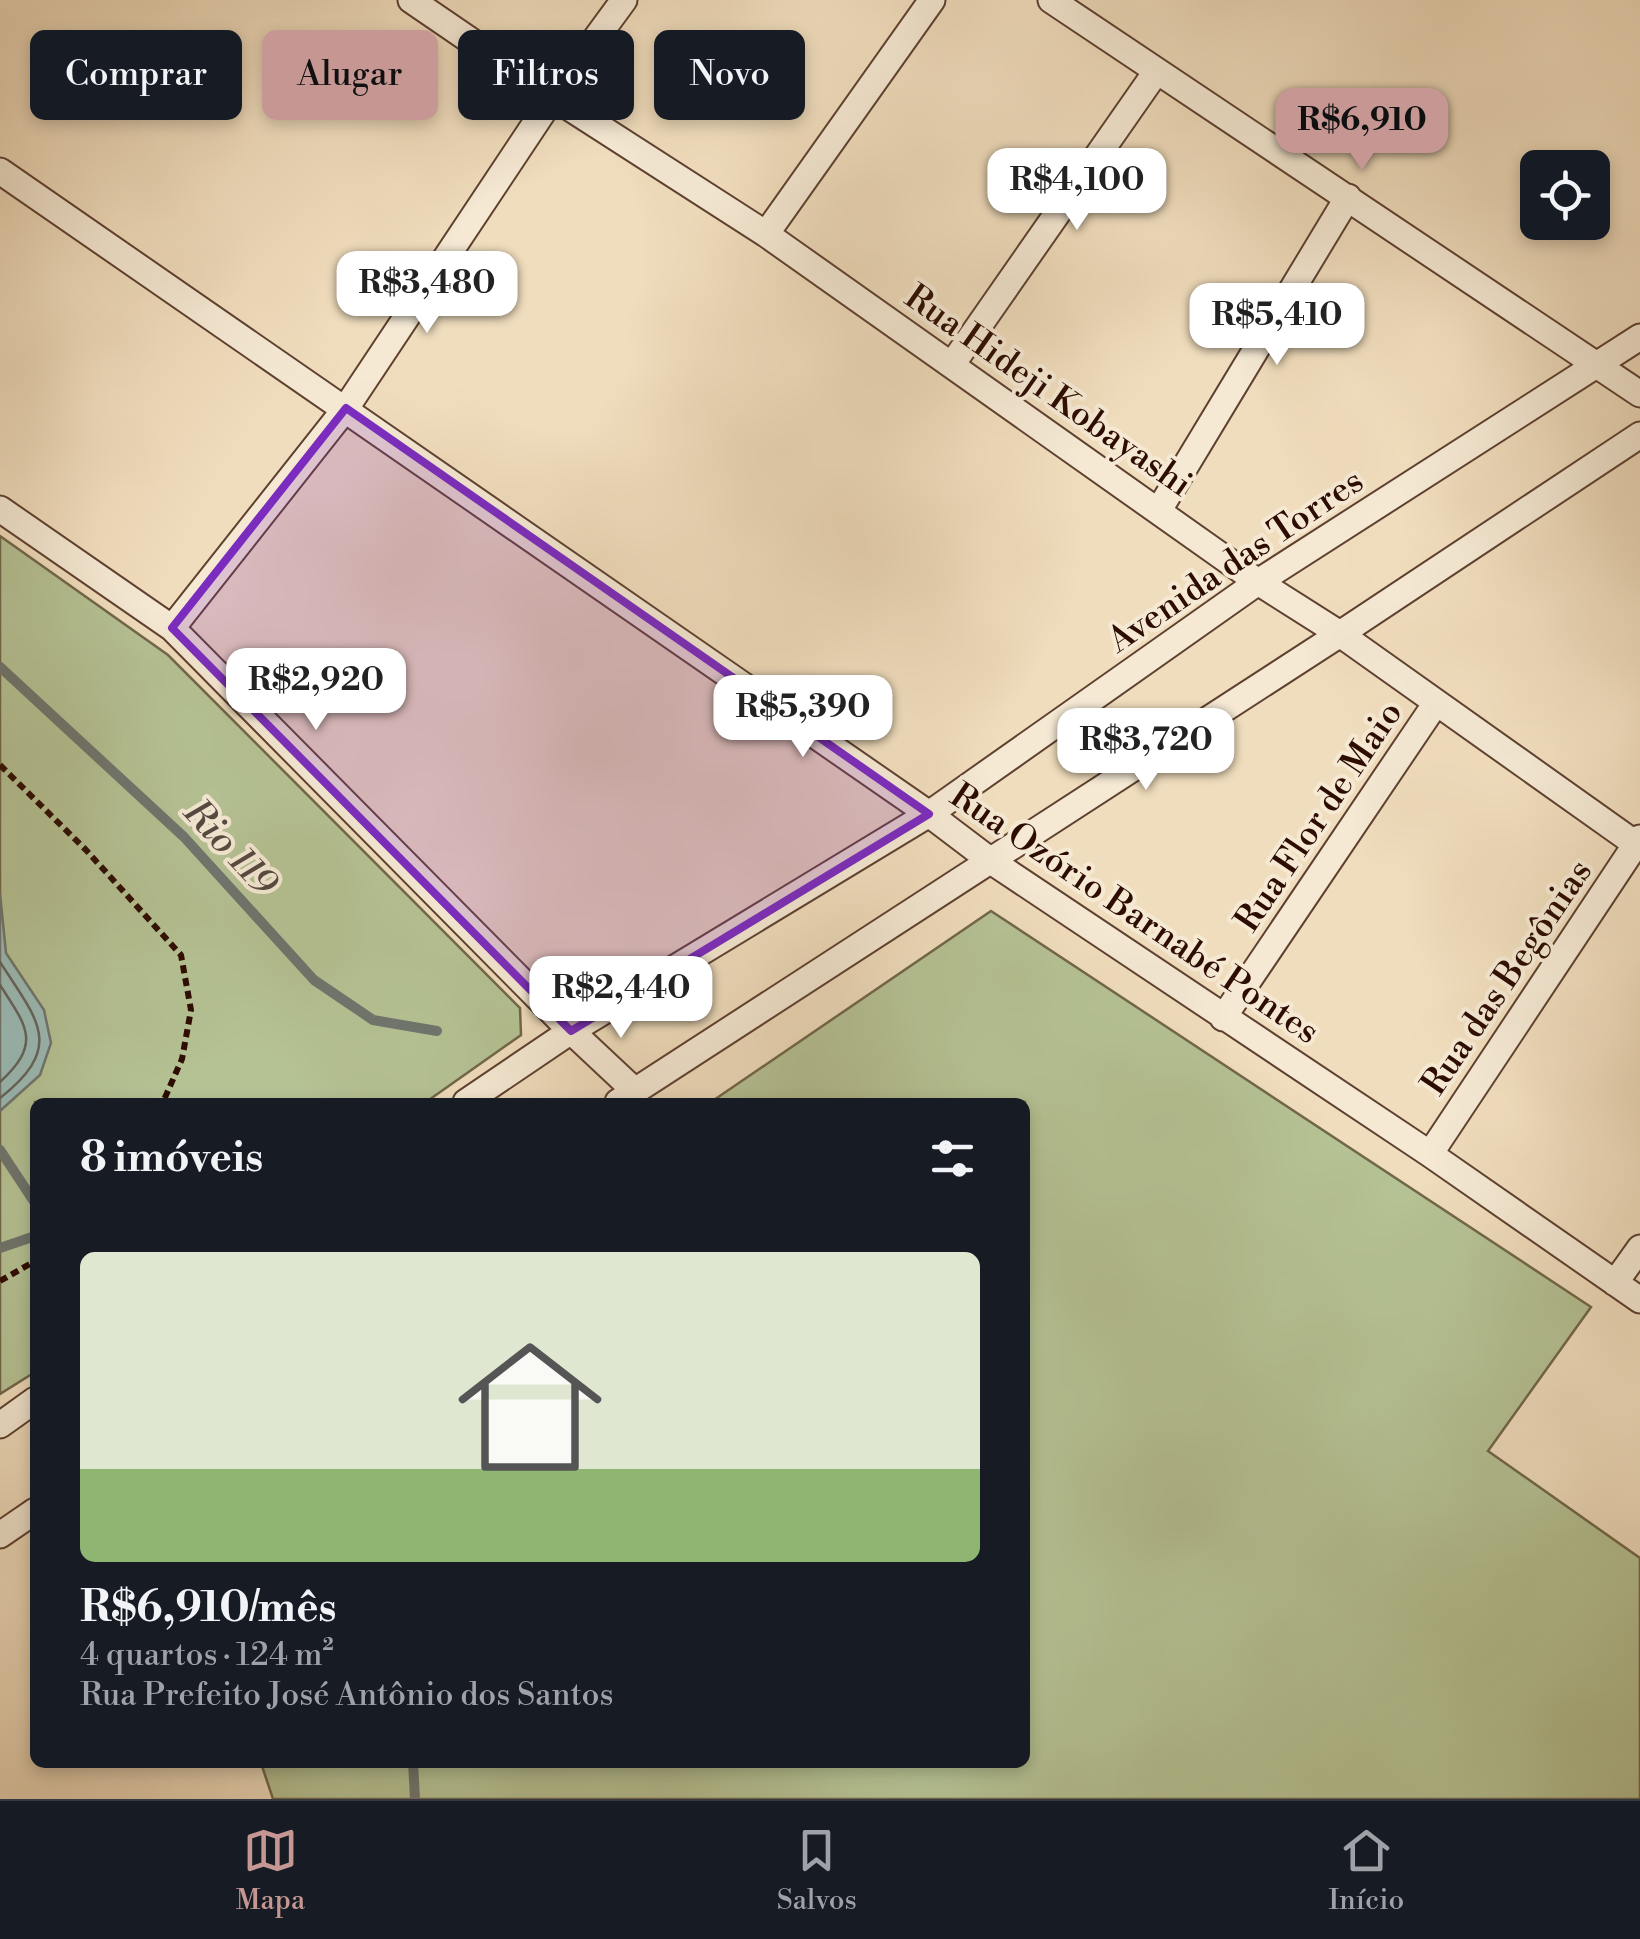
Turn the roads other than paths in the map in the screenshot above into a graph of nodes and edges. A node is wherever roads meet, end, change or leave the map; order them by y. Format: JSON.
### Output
{"nodes":[{"id":1,"x":411,"y":0,"type":"edge"},
{"id":2,"x":624,"y":0,"type":"edge"},
{"id":3,"x":932,"y":0,"type":"edge"},
{"id":4,"x":1051,"y":0,"type":"edge"},
{"id":5,"x":602,"y":30,"type":"edge"},
{"id":6,"x":458,"y":32,"type":"edge"},
{"id":7,"x":1156,"y":72,"type":"junction"},
{"id":8,"x":538,"y":120,"type":"edge"},
{"id":9,"x":589,"y":120,"type":"edge"},
{"id":10,"x":0,"y":171,"type":"edge"},
{"id":11,"x":1348,"y":197,"type":"junction"},
{"id":12,"x":766,"y":234,"type":"junction"},
{"id":13,"x":1640,"y":336,"type":"edge"},
{"id":14,"x":954,"y":364,"type":"junction"},
{"id":15,"x":1598,"y":364,"type":"junction"},
{"id":16,"x":1640,"y":394,"type":"edge"},
{"id":17,"x":346,"y":408,"type":"junction"},
{"id":18,"x":1640,"y":434,"type":"edge"},
{"id":19,"x":0,"y":509,"type":"edge"},
{"id":20,"x":1159,"y":510,"type":"junction"},
{"id":21,"x":1258,"y":582,"type":"junction"},
{"id":22,"x":172,"y":628,"type":"junction"},
{"id":23,"x":1340,"y":634,"type":"junction"},
{"id":24,"x":1436,"y":702,"type":"junction"},
{"id":25,"x":930,"y":814,"type":"junction"},
{"id":26,"x":1639,"y":843,"type":"edge"},
{"id":27,"x":991,"y":862,"type":"junction"},
{"id":28,"x":1223,"y":1018,"type":"junction"},
{"id":29,"x":571,"y":1030,"type":"junction"},
{"id":30,"x":626,"y":1097,"type":"edge"},
{"id":31,"x":472,"y":1098,"type":"edge"},
{"id":32,"x":1430,"y":1154,"type":"junction"},
{"id":33,"x":1640,"y":1248,"type":"edge"},
{"id":34,"x":1615,"y":1283,"type":"junction"},
{"id":35,"x":1640,"y":1300,"type":"edge"},
{"id":36,"x":30,"y":1404,"type":"edge"},
{"id":37,"x":0,"y":1425,"type":"edge"},
{"id":38,"x":30,"y":1514,"type":"edge"},
{"id":39,"x":0,"y":1535,"type":"edge"}],
"edges":[{"from":1,"to":6,"type":"street","name":"Rua Hideji Kobayashi"},
{"from":2,"to":5,"type":"street"},
{"from":3,"to":12,"type":"street"},
{"from":4,"to":7,"type":"street"},
{"from":7,"to":11,"type":"street"},
{"from":7,"to":14,"type":"street"},
{"from":8,"to":17,"type":"street"},
{"from":9,"to":12,"type":"street","name":"Rua Hideji Kobayashi"},
{"from":10,"to":17,"type":"street","name":"Rua Ozório Barnabé Pontes"},
{"from":11,"to":15,"type":"street"},
{"from":11,"to":20,"type":"street"},
{"from":12,"to":14,"type":"street","name":"Rua Hideji Kobayashi"},
{"from":13,"to":15,"type":"street","name":"Avenida das Torres"},
{"from":14,"to":20,"type":"street","name":"Rua Hideji Kobayashi"},
{"from":15,"to":16,"type":"street"},
{"from":15,"to":21,"type":"street","name":"Avenida das Torres"},
{"from":17,"to":22,"type":"street"},
{"from":17,"to":25,"type":"street","name":"Rua Ozório Barnabé Pontes"},
{"from":18,"to":23,"type":"street"},
{"from":19,"to":22,"type":"street"},
{"from":20,"to":21,"type":"street","name":"Rua Hideji Kobayashi"},
{"from":21,"to":23,"type":"street","name":"Rua Hideji Kobayashi"},
{"from":21,"to":25,"type":"street","name":"Avenida das Torres"},
{"from":22,"to":29,"type":"street"},
{"from":23,"to":24,"type":"street","name":"Rua Hideji Kobayashi"},
{"from":23,"to":27,"type":"street"},
{"from":24,"to":26,"type":"street","name":"Rua Hideji Kobayashi"},
{"from":24,"to":28,"type":"street","name":"Rua Flor de Maio"},
{"from":25,"to":27,"type":"street","name":"Rua Ozório Barnabé Pontes"},
{"from":25,"to":29,"type":"street","name":"Avenida das Torres"},
{"from":26,"to":32,"type":"street","name":"Rua das Begônias"},
{"from":27,"to":28,"type":"street","name":"Rua Ozório Barnabé Pontes"},
{"from":27,"to":30,"type":"street"},
{"from":28,"to":32,"type":"street","name":"Rua Ozório Barnabé Pontes"},
{"from":29,"to":30,"type":"street"},
{"from":29,"to":31,"type":"street","name":"Avenida das Torres"},
{"from":32,"to":34,"type":"street","name":"Rua Ozório Barnabé Pontes"},
{"from":33,"to":34,"type":"street"},
{"from":34,"to":35,"type":"street","name":"Rua Ozório Barnabé Pontes"},
{"from":36,"to":37,"type":"street"},
{"from":38,"to":39,"type":"street"}]}
